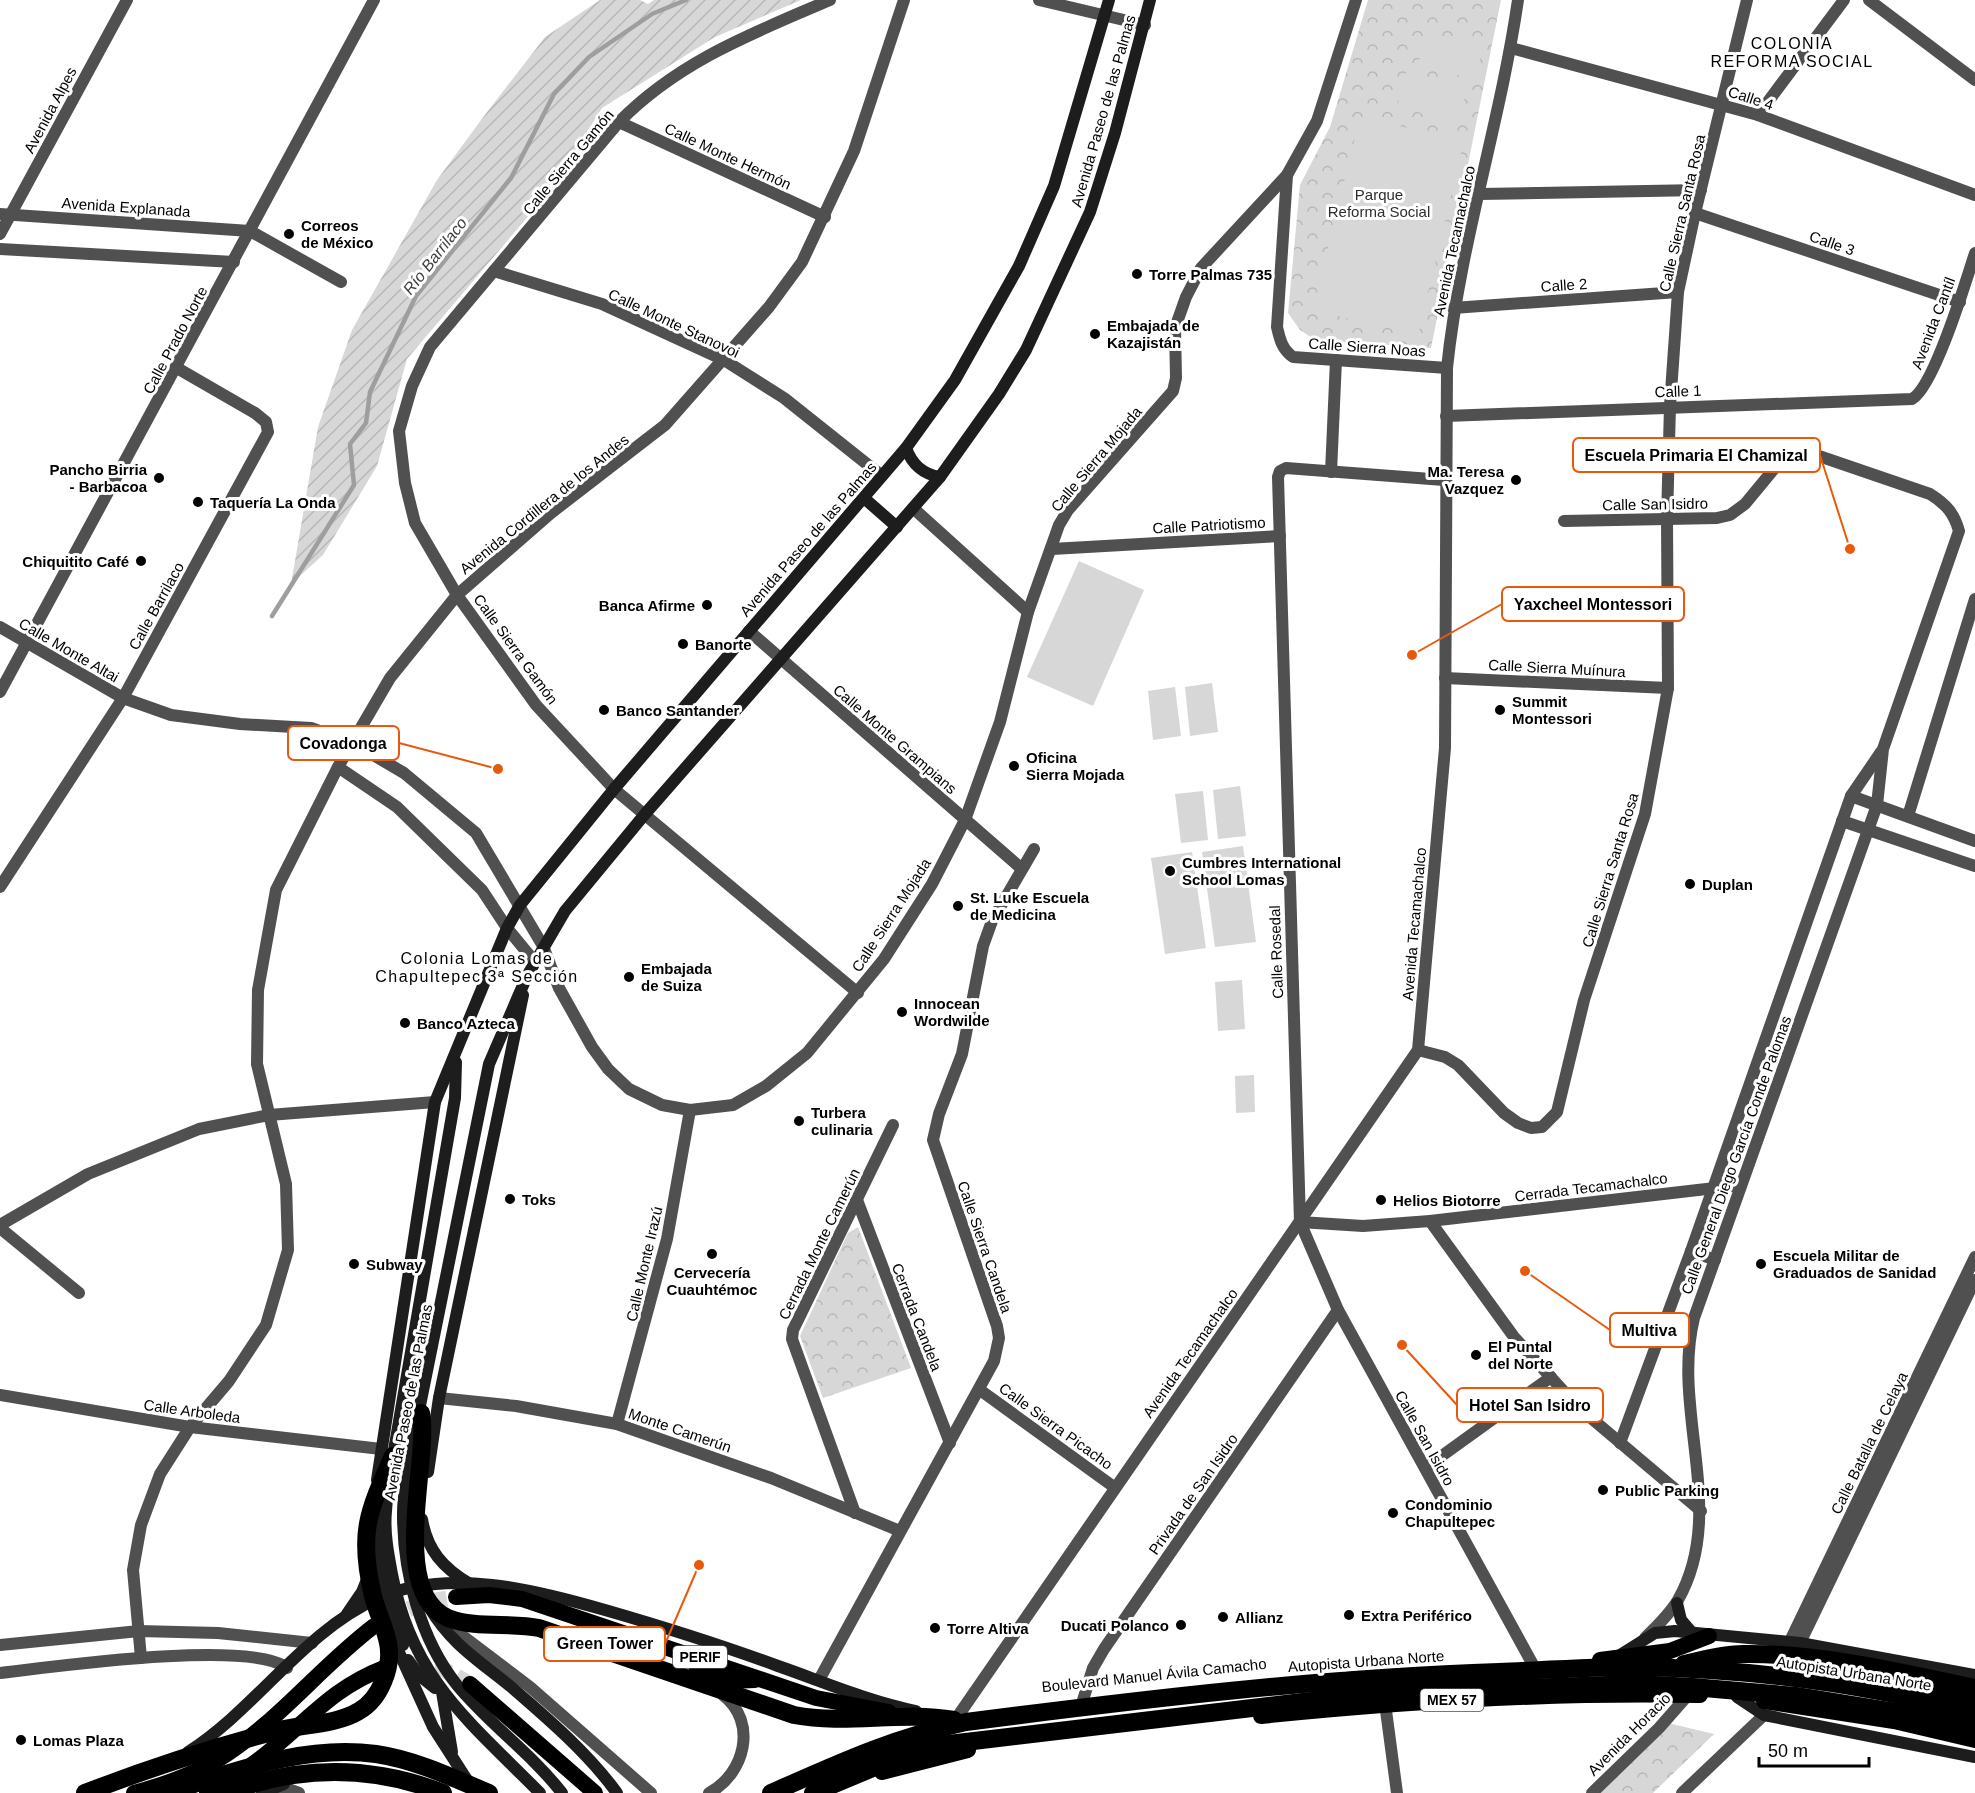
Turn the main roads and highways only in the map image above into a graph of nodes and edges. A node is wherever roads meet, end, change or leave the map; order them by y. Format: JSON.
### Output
{"nodes":[{"id":1,"x":1109,"y":0,"type":"edge"},
{"id":2,"x":1150,"y":0,"type":"edge"},
{"id":3,"x":906,"y":448,"type":"junction"},
{"id":4,"x":940,"y":477,"type":"junction"},
{"id":5,"x":864,"y":498,"type":"junction"},
{"id":6,"x":897,"y":527,"type":"junction"},
{"id":7,"x":527,"y":976,"type":"junction"},
{"id":8,"x":456,"y":1054,"type":"junction"},
{"id":9,"x":421,"y":1413,"type":"junction"},
{"id":10,"x":386,"y":1460,"type":"junction"},
{"id":11,"x":375,"y":1506,"type":"junction"},
{"id":12,"x":422,"y":1513,"type":"junction"},
{"id":13,"x":372,"y":1562,"type":"junction"},
{"id":14,"x":471,"y":1584,"type":"junction"},
{"id":15,"x":420,"y":1586,"type":"junction"},
{"id":16,"x":386,"y":1595,"type":"junction"},
{"id":17,"x":456,"y":1597,"type":"tunnel mouth"},
{"id":18,"x":1677,"y":1603,"type":"road end"},
{"id":19,"x":341,"y":1621,"type":"junction"},
{"id":20,"x":374,"y":1626,"type":"tunnel mouth"},
{"id":21,"x":1701,"y":1635,"type":"junction"},
{"id":22,"x":397,"y":1637,"type":"junction"},
{"id":23,"x":466,"y":1653,"type":"junction"},
{"id":24,"x":1619,"y":1656,"type":"junction"},
{"id":25,"x":1600,"y":1660,"type":"junction"},
{"id":26,"x":410,"y":1661,"type":"junction"},
{"id":27,"x":384,"y":1668,"type":"dead end"},
{"id":28,"x":1665,"y":1668,"type":"junction"},
{"id":29,"x":1975,"y":1675,"type":"edge"},
{"id":30,"x":771,"y":1682,"type":"junction"},
{"id":31,"x":470,"y":1684,"type":"tunnel mouth"},
{"id":32,"x":1975,"y":1688,"type":"edge"},
{"id":33,"x":442,"y":1691,"type":"junction"},
{"id":34,"x":417,"y":1692,"type":"junction"},
{"id":35,"x":1737,"y":1697,"type":"junction"},
{"id":36,"x":1975,"y":1703,"type":"edge"},
{"id":37,"x":1975,"y":1713,"type":"edge"},
{"id":38,"x":343,"y":1718,"type":"junction"},
{"id":39,"x":956,"y":1718,"type":"junction"},
{"id":40,"x":433,"y":1728,"type":"junction"},
{"id":41,"x":1975,"y":1730,"type":"edge"},
{"id":42,"x":1975,"y":1740,"type":"edge"},
{"id":43,"x":1975,"y":1756,"type":"edge"},
{"id":44,"x":266,"y":1791,"type":"edge"},
{"id":45,"x":836,"y":1792,"type":"edge"},
{"id":46,"x":85,"y":1793,"type":"edge"},
{"id":47,"x":107,"y":1793,"type":"edge"},
{"id":48,"x":134,"y":1793,"type":"edge"},
{"id":49,"x":166,"y":1793,"type":"edge"},
{"id":50,"x":207,"y":1793,"type":"edge"},
{"id":51,"x":226,"y":1793,"type":"edge"},
{"id":52,"x":421,"y":1793,"type":"edge"},
{"id":53,"x":443,"y":1793,"type":"edge"},
{"id":54,"x":470,"y":1793,"type":"edge"},
{"id":55,"x":478,"y":1793,"type":"edge"},
{"id":56,"x":489,"y":1793,"type":"edge"},
{"id":57,"x":540,"y":1793,"type":"edge"},
{"id":58,"x":562,"y":1793,"type":"edge"},
{"id":59,"x":595,"y":1793,"type":"edge"},
{"id":60,"x":617,"y":1793,"type":"edge"},
{"id":61,"x":771,"y":1793,"type":"edge"},
{"id":62,"x":813,"y":1793,"type":"edge"}],
"edges":[{"from":1,"to":3,"type":"main road","name":"Avenida Paseo de las Palmas"},
{"from":2,"to":4,"type":"main road","name":"Avenida Paseo de las Palmas"},
{"from":3,"to":4,"type":"main road"},
{"from":3,"to":5,"type":"main road","name":"Avenida Paseo de las Palmas"},
{"from":4,"to":6,"type":"main road","name":"Avenida Paseo de las Palmas"},
{"from":5,"to":6,"type":"main road"},
{"from":5,"to":8,"type":"main road","name":"Avenida Paseo de las Palmas"},
{"from":6,"to":7,"type":"main road","name":"Avenida Paseo de las Palmas"},
{"from":7,"to":9,"type":"main road","name":"Avenida Paseo de las Palmas"},
{"from":7,"to":12,"type":"main road","name":"Avenida Paseo de las Palmas"},
{"from":8,"to":10,"type":"main road","name":"Avenida Paseo de las Palmas"},
{"from":8,"to":10,"type":"main road","name":"Avenida Paseo de las Palmas"},
{"from":9,"to":39,"type":"highway"},
{"from":9,"to":58,"type":"main road","name":"Avenida Paseo de las Palmas"},
{"from":10,"to":11,"type":"main road","name":"Avenida Paseo de las Palmas"},
{"from":10,"to":22,"type":"highway"},
{"from":10,"to":33,"type":"main road","name":"Avenida Paseo de las Palmas"},
{"from":10,"to":38,"type":"highway"},
{"from":11,"to":12,"type":"main road"},
{"from":11,"to":13,"type":"main road","name":"Avenida Paseo de las Palmas"},
{"from":11,"to":16,"type":"main road"},
{"from":12,"to":14,"type":"main road"},
{"from":12,"to":15,"type":"main road","name":"Avenida Paseo de las Palmas"},
{"from":13,"to":16,"type":"main road","name":"Avenida Paseo de las Palmas"},
{"from":13,"to":19,"type":"main road"},
{"from":14,"to":15,"type":"main road","name":"Boulevard Manuel Ávila Camacho"},
{"from":14,"to":39,"type":"main road","name":"Boulevard Manuel Ávila Camacho"},
{"from":15,"to":16,"type":"main road","name":"Boulevard Manuel Ávila Camacho"},
{"from":15,"to":23,"type":"main road"},
{"from":15,"to":30,"type":"highway"},
{"from":16,"to":19,"type":"main road","name":"Boulevard Manuel Ávila Camacho"},
{"from":16,"to":23,"type":"main road"},
{"from":16,"to":26,"type":"main road"},
{"from":16,"to":34,"type":"main road"},
{"from":17,"to":30,"type":"highway","name":"Boulevard Manuel Ávila Camacho","number":"PERIF"},
{"from":18,"to":21,"type":"main road"},
{"from":19,"to":47,"type":"main road","name":"Boulevard Manuel Ávila Camacho"},
{"from":20,"to":48,"type":"highway"},
{"from":21,"to":24,"type":"highway"},
{"from":21,"to":24,"type":"main road"},
{"from":21,"to":29,"type":"main road"},
{"from":22,"to":33,"type":"main road"},
{"from":22,"to":38,"type":"highway"},
{"from":23,"to":60,"type":"main road"},
{"from":24,"to":25,"type":"highway"},
{"from":25,"to":36,"type":"highway","name":"Boulevard Manuel Ávila Camacho","number":"MEX 57"},
{"from":25,"to":39,"type":"highway","name":"Boulevard Manuel Ávila Camacho","number":"MEX 57"},
{"from":26,"to":34,"type":"main road"},
{"from":26,"to":40,"type":"main road"},
{"from":27,"to":50,"type":"highway"},
{"from":28,"to":32,"type":"highway"},
{"from":28,"to":37,"type":"highway","name":"Autopista Urbana Norte"},
{"from":28,"to":39,"type":"highway","name":"Autopista Urbana Norte"},
{"from":30,"to":39,"type":"highway","name":"Boulevard Manuel Ávila Camacho","number":"PERIF"},
{"from":31,"to":59,"type":"highway"},
{"from":33,"to":54,"type":"main road"},
{"from":33,"to":57,"type":"main road"},
{"from":34,"to":40,"type":"main road"},
{"from":35,"to":42,"type":"highway","number":"MEX 57"},
{"from":35,"to":43,"type":"main road"},
{"from":35,"to":45,"type":"highway","number":"MEX 57"},
{"from":38,"to":46,"type":"highway"},
{"from":39,"to":61,"type":"highway","name":"Autopista Urbana Norte"},
{"from":40,"to":55,"type":"main road"},
{"from":41,"to":62,"type":"highway"},
{"from":44,"to":52,"type":"main road"},
{"from":49,"to":56,"type":"highway"},
{"from":51,"to":53,"type":"highway"}]}
